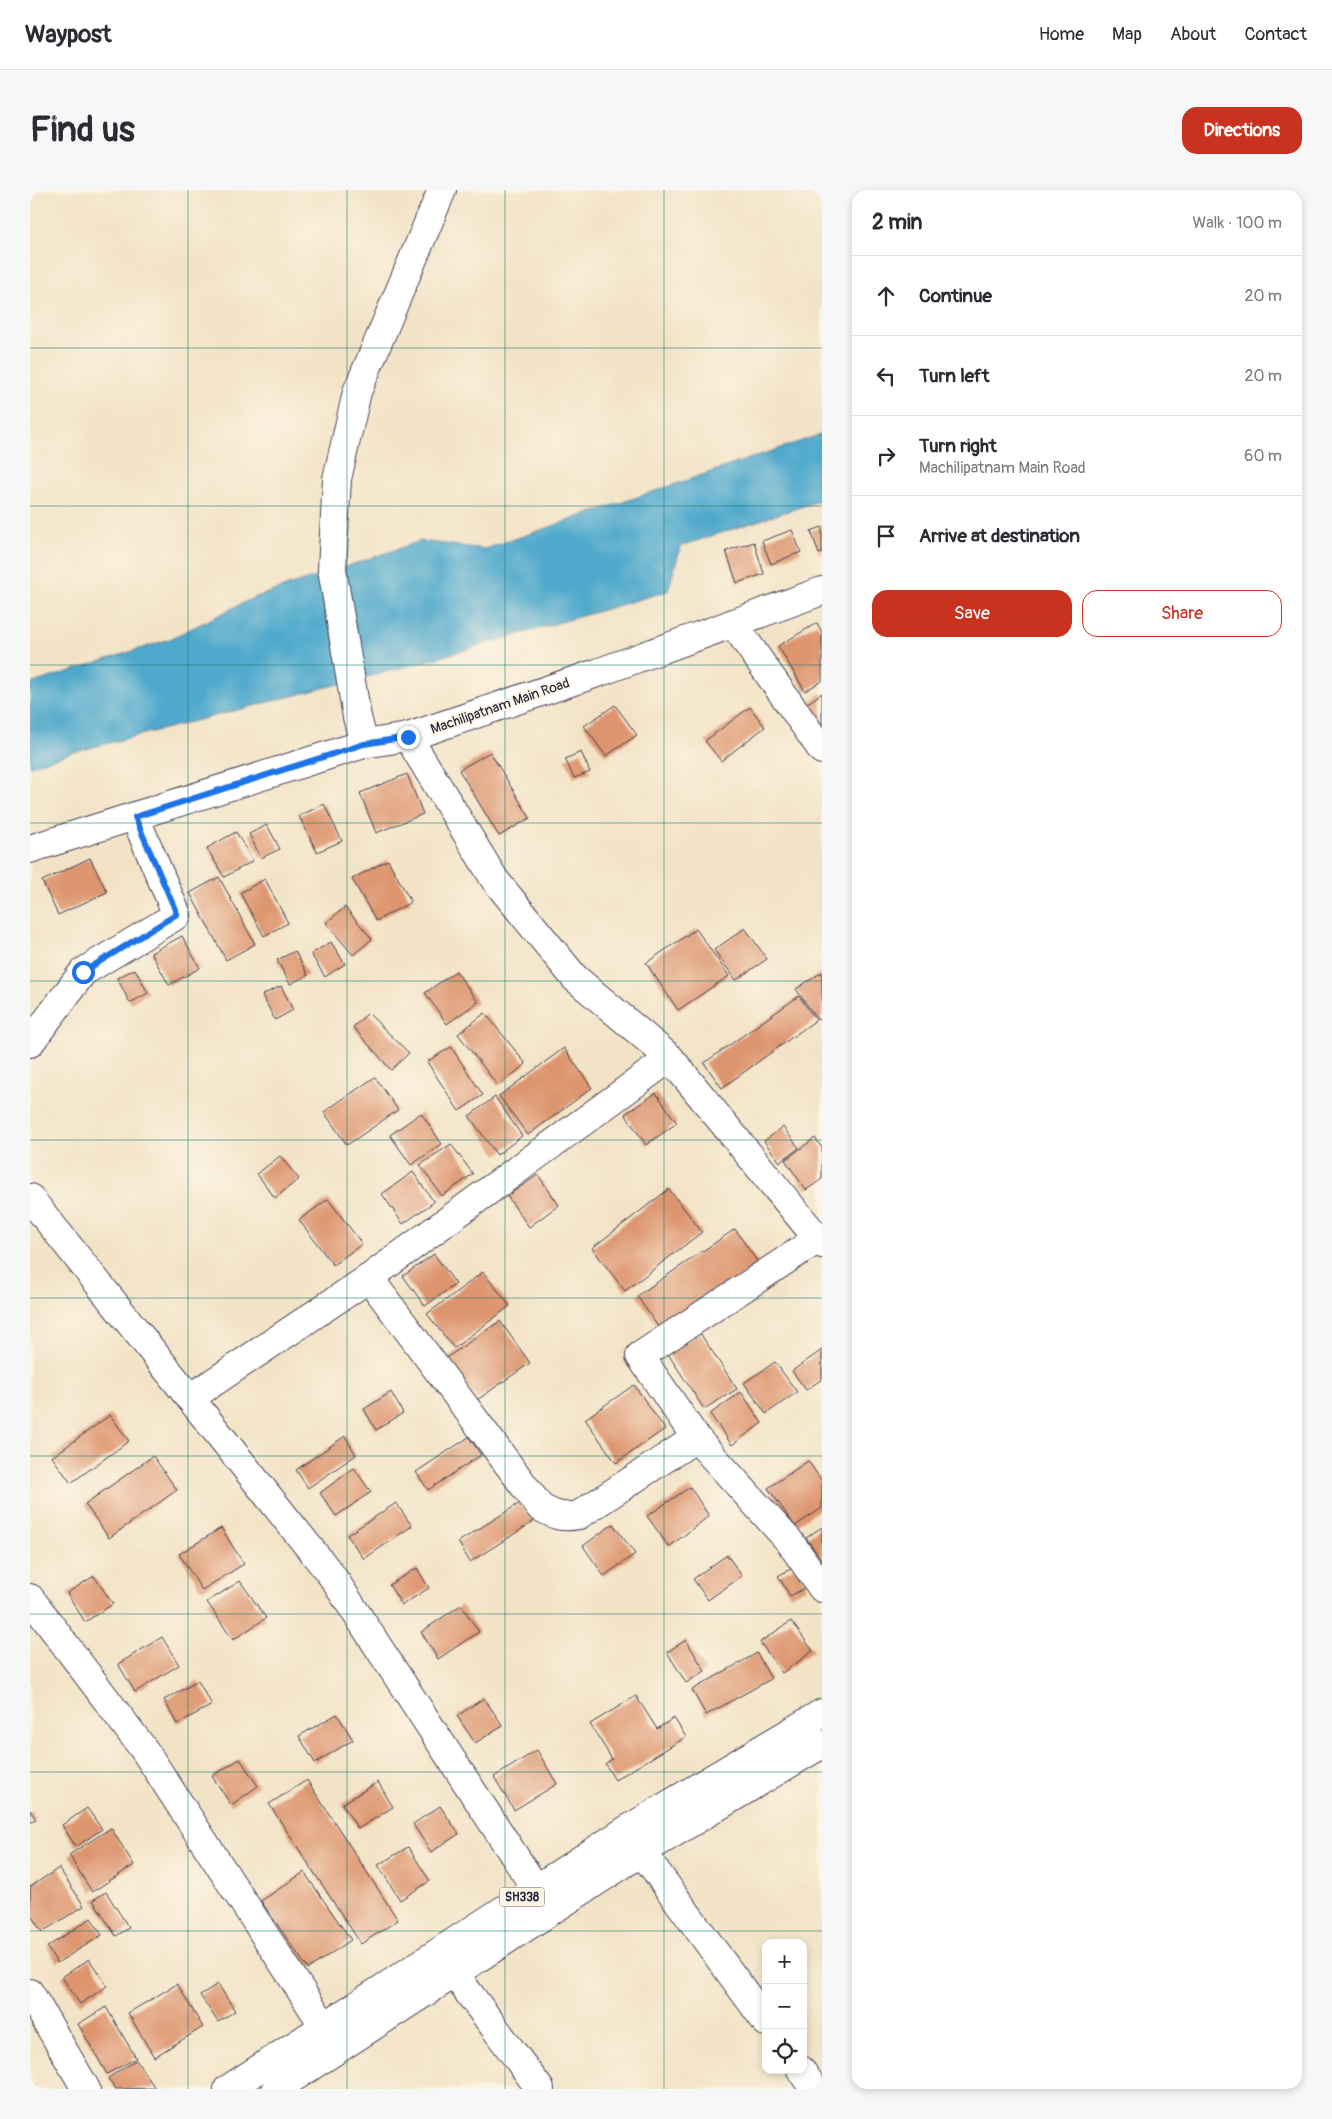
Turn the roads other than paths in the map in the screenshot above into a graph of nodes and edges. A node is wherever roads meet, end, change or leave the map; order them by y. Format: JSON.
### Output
{"nodes":[{"id":1,"x":442,"y":190,"type":"edge"},
{"id":2,"x":822,"y":591,"type":"edge"},
{"id":3,"x":733,"y":623,"type":"junction"},
{"id":4,"x":408,"y":737,"type":"junction"},
{"id":5,"x":364,"y":744,"type":"junction"},
{"id":6,"x":822,"y":750,"type":"edge"},
{"id":7,"x":135,"y":817,"type":"junction"},
{"id":8,"x":30,"y":849,"type":"edge"},
{"id":9,"x":30,"y":1043,"type":"edge"},
{"id":10,"x":670,"y":1058,"type":"junction"},
{"id":11,"x":30,"y":1198,"type":"edge"},
{"id":12,"x":820,"y":1241,"type":"edge"},
{"id":13,"x":369,"y":1278,"type":"junction"},
{"id":14,"x":190,"y":1398,"type":"junction"},
{"id":15,"x":696,"y":1438,"type":"junction"},
{"id":16,"x":822,"y":1588,"type":"edge"},
{"id":17,"x":30,"y":1598,"type":"edge"},
{"id":18,"x":822,"y":1713,"type":"edge"},
{"id":19,"x":822,"y":1744,"type":"edge"},
{"id":20,"x":642,"y":1852,"type":"junction"},
{"id":21,"x":536,"y":1888,"type":"junction"},
{"id":22,"x":454,"y":1972,"type":"junction"},
{"id":23,"x":30,"y":1993,"type":"edge"},
{"id":24,"x":762,"y":2017,"type":"edge"},
{"id":25,"x":324,"y":2026,"type":"junction"},
{"id":26,"x":804,"y":2074,"type":"edge"},
{"id":27,"x":278,"y":2088,"type":"edge"},
{"id":28,"x":86,"y":2089,"type":"edge"},
{"id":29,"x":228,"y":2089,"type":"edge"},
{"id":30,"x":540,"y":2089,"type":"edge"},
{"id":31,"x":814,"y":2089,"type":"edge"}],
"edges":[{"from":1,"to":5,"type":"street"},
{"from":2,"to":3,"type":"street","name":"Machilipatnam Main Road"},
{"from":3,"to":4,"type":"street","name":"Machilipatnam Main Road"},
{"from":3,"to":6,"type":"street"},
{"from":4,"to":5,"type":"street","name":"Machilipatnam Main Road"},
{"from":4,"to":10,"type":"street"},
{"from":5,"to":7,"type":"street","name":"Machilipatnam Main Road"},
{"from":7,"to":8,"type":"street","name":"Machilipatnam Main Road"},
{"from":7,"to":9,"type":"street"},
{"from":10,"to":12,"type":"street"},
{"from":10,"to":13,"type":"street"},
{"from":11,"to":14,"type":"street"},
{"from":12,"to":15,"type":"street"},
{"from":13,"to":14,"type":"street"},
{"from":13,"to":15,"type":"street"},
{"from":14,"to":21,"type":"street"},
{"from":15,"to":16,"type":"street"},
{"from":17,"to":25,"type":"street"},
{"from":18,"to":21,"type":"street","number":"SH338"},
{"from":19,"to":20,"type":"street","number":"SH338"},
{"from":20,"to":22,"type":"street","number":"SH338"},
{"from":20,"to":24,"type":"street"},
{"from":21,"to":25,"type":"street","number":"SH338"},
{"from":22,"to":27,"type":"street","number":"SH338"},
{"from":22,"to":30,"type":"street"},
{"from":23,"to":28,"type":"street"},
{"from":25,"to":29,"type":"street","number":"SH338"},
{"from":26,"to":31,"type":"street"}]}
